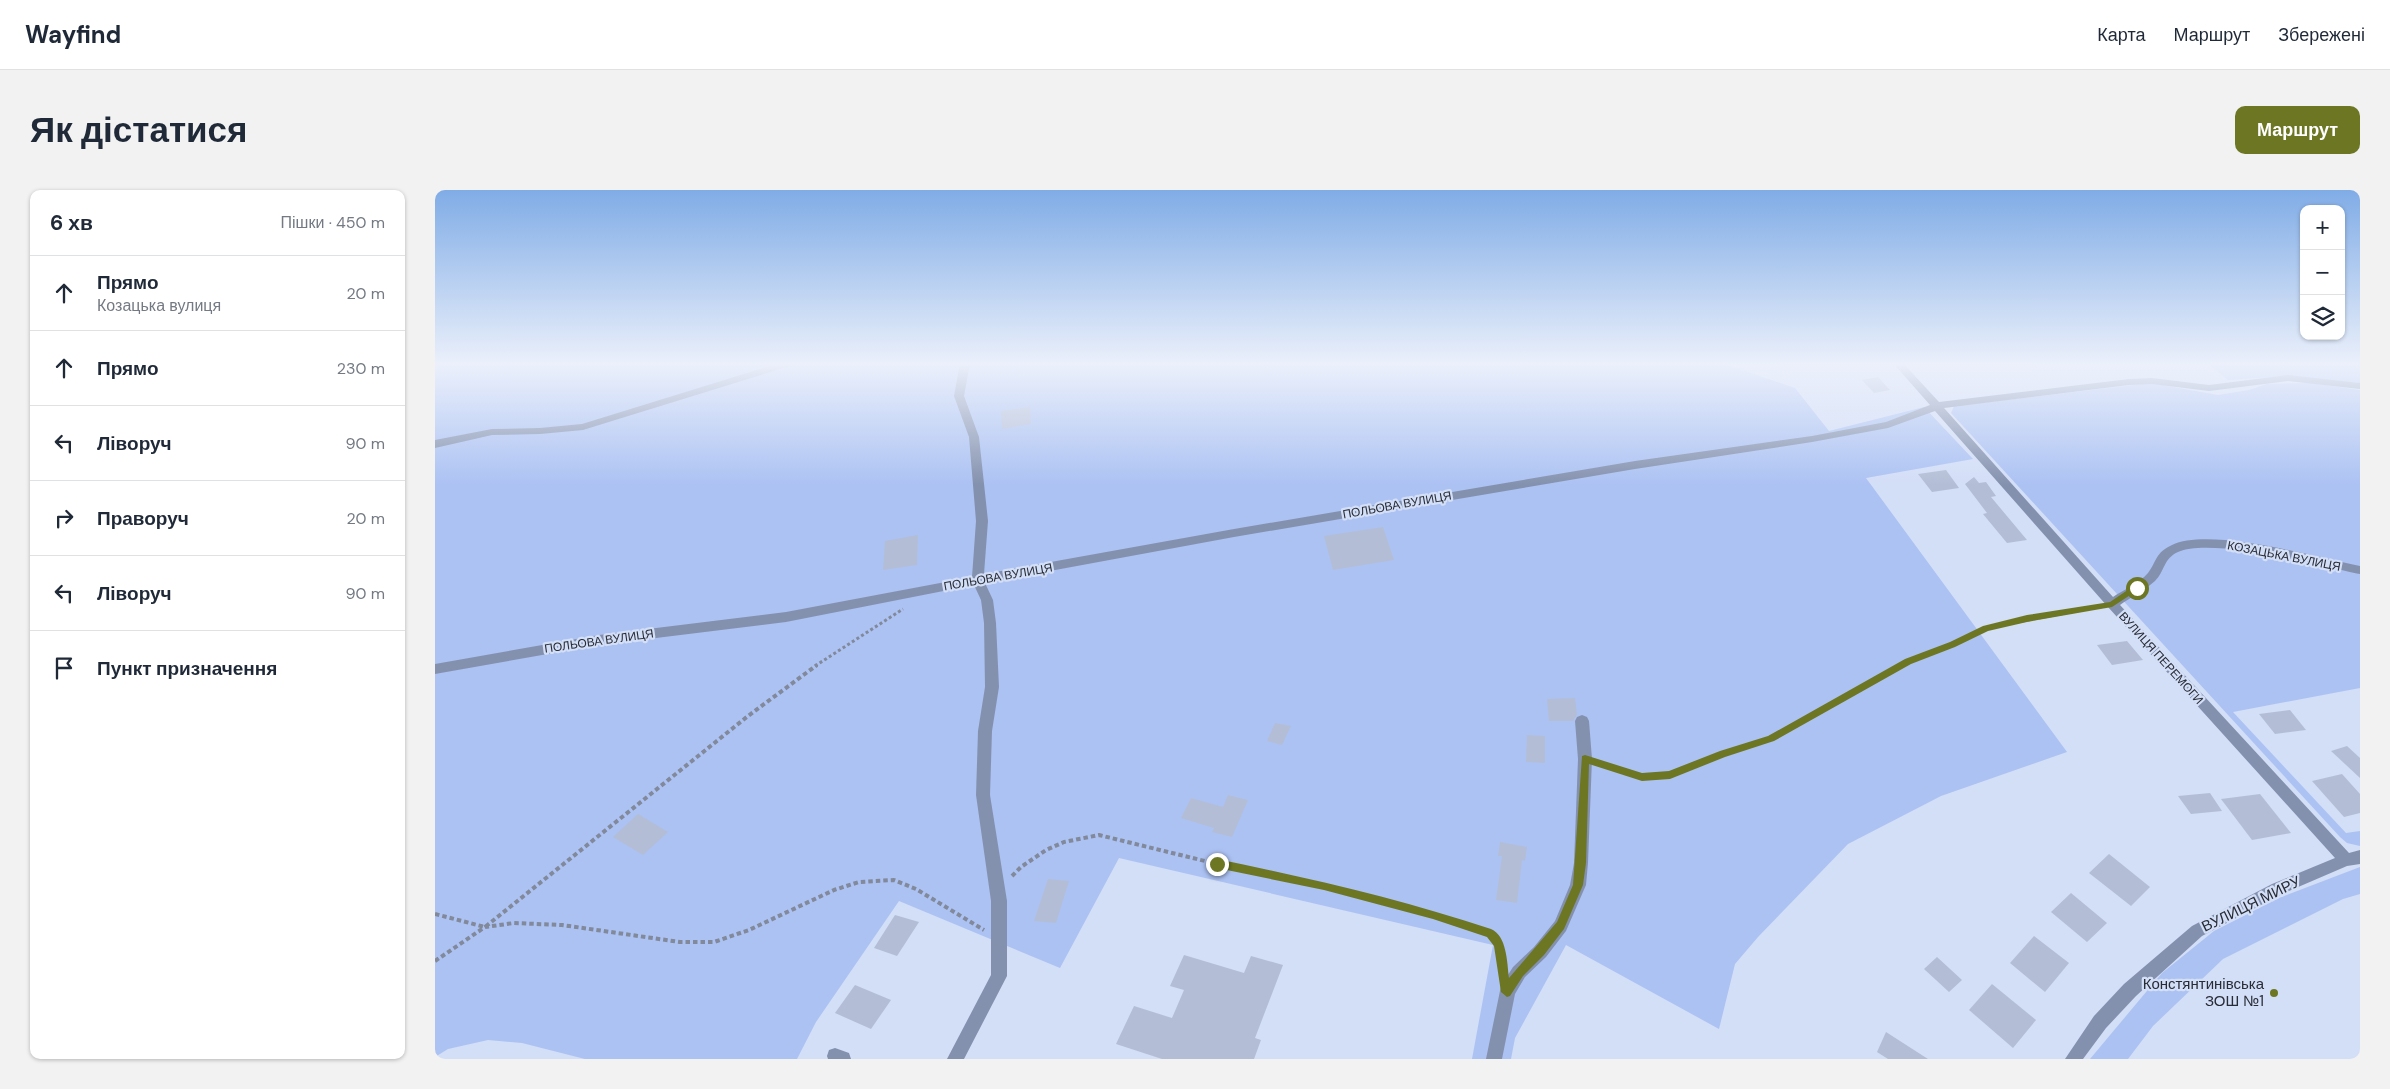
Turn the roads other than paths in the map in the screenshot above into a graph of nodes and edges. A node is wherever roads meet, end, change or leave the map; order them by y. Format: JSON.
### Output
{"nodes":[{"id":1,"x":658,"y":404,"type":"edge"},
{"id":2,"x":962,"y":404,"type":"edge"},
{"id":3,"x":1935,"y":404,"type":"edge"},
{"id":4,"x":1949,"y":404,"type":"edge"},
{"id":5,"x":1937,"y":406,"type":"junction"},
{"id":6,"x":435,"y":444,"type":"edge"},
{"id":7,"x":2360,"y":570,"type":"edge"},
{"id":8,"x":978,"y":581,"type":"junction"},
{"id":9,"x":2112,"y":604,"type":"junction"},
{"id":10,"x":435,"y":669,"type":"edge"},
{"id":11,"x":1582,"y":720,"type":"dead end"},
{"id":12,"x":2353,"y":859,"type":"edge"},
{"id":13,"x":955,"y":1059,"type":"edge"},
{"id":14,"x":1494,"y":1059,"type":"edge"},
{"id":15,"x":2073,"y":1059,"type":"edge"}],
"edges":[{"from":1,"to":6,"type":"street"},
{"from":2,"to":8,"type":"street"},
{"from":3,"to":5,"type":"street","name":"ВУЛИЦЯ ПЕРЕМОГИ"},
{"from":4,"to":5,"type":"street","name":"ПОЛЬОВА ВУЛИЦЯ"},
{"from":5,"to":8,"type":"street","name":"ПОЛЬОВА ВУЛИЦЯ"},
{"from":5,"to":9,"type":"street","name":"ВУЛИЦЯ ПЕРЕМОГИ"},
{"from":7,"to":9,"type":"street","name":"КОЗАЦЬКА ВУЛИЦЯ"},
{"from":8,"to":10,"type":"street","name":"ПОЛЬОВА ВУЛИЦЯ"},
{"from":8,"to":13,"type":"street"},
{"from":9,"to":12,"type":"street","name":"ВУЛИЦЯ ПЕРЕМОГИ"},
{"from":11,"to":14,"type":"street"},
{"from":12,"to":15,"type":"street","name":"ВУЛИЦЯ МИРУ"}]}
